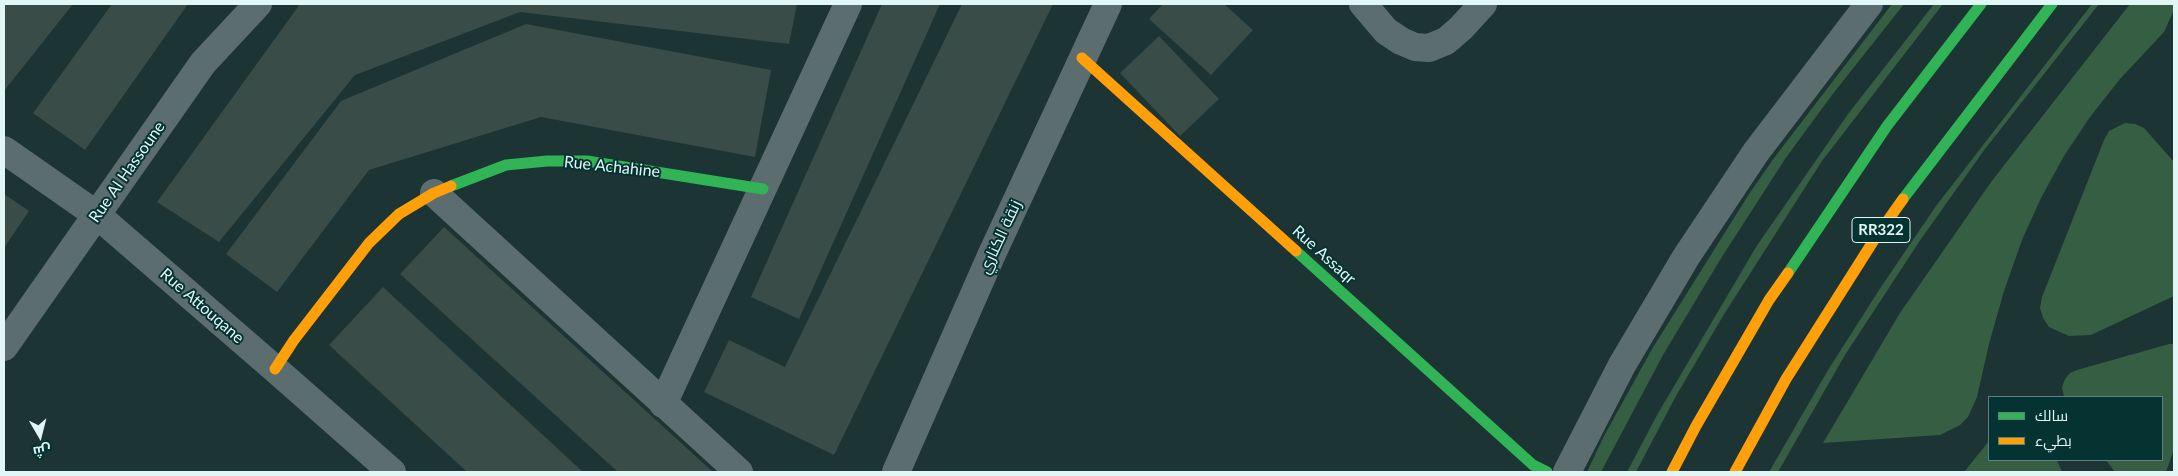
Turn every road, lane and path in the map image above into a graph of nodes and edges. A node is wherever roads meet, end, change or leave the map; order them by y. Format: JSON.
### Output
{"nodes":[{"id":1,"x":258,"y":4,"type":"edge"},
{"id":2,"x":848,"y":4,"type":"edge"},
{"id":3,"x":1108,"y":4,"type":"edge"},
{"id":4,"x":1363,"y":4,"type":"edge"},
{"id":5,"x":1483,"y":4,"type":"edge"},
{"id":6,"x":1869,"y":4,"type":"edge"},
{"id":7,"x":1981,"y":4,"type":"edge"},
{"id":8,"x":2052,"y":4,"type":"edge"},
{"id":9,"x":1082,"y":58,"type":"junction"},
{"id":10,"x":4,"y":150,"type":"edge"},
{"id":11,"x":763,"y":189,"type":"junction"},
{"id":12,"x":434,"y":193,"type":"junction"},
{"id":13,"x":97,"y":216,"type":"junction"},
{"id":14,"x":4,"y":347,"type":"edge"},
{"id":15,"x":275,"y":369,"type":"junction"},
{"id":16,"x":664,"y":404,"type":"junction"},
{"id":17,"x":392,"y":472,"type":"edge"},
{"id":18,"x":739,"y":472,"type":"edge"},
{"id":19,"x":896,"y":472,"type":"edge"},
{"id":20,"x":1547,"y":472,"type":"edge"},
{"id":21,"x":1567,"y":472,"type":"edge"},
{"id":22,"x":1672,"y":472,"type":"edge"},
{"id":23,"x":1736,"y":472,"type":"edge"}],
"edges":[{"from":1,"to":13,"type":"street","name":"Rue Al Hassoune"},
{"from":2,"to":11,"type":"street"},
{"from":3,"to":9,"type":"street","name":"زنقة الكناري"},
{"from":4,"to":5,"type":"street"},
{"from":6,"to":21,"type":"street"},
{"from":7,"to":22,"type":"street","number":"RR322"},
{"from":8,"to":23,"type":"street","number":"RR322"},
{"from":9,"to":19,"type":"street","name":"زنقة الكناري"},
{"from":9,"to":20,"type":"street","name":"Rue Assaqr"},
{"from":10,"to":13,"type":"street","name":"Rue Attouqane"},
{"from":11,"to":12,"type":"street","name":"Rue Achahine"},
{"from":11,"to":16,"type":"street"},
{"from":12,"to":15,"type":"street","name":"Rue Achahine"},
{"from":12,"to":16,"type":"street"},
{"from":13,"to":14,"type":"street","name":"Rue Al Hassoune"},
{"from":13,"to":15,"type":"street","name":"Rue Attouqane"},
{"from":15,"to":17,"type":"street","name":"Rue Attouqane"},
{"from":16,"to":18,"type":"street"}]}
